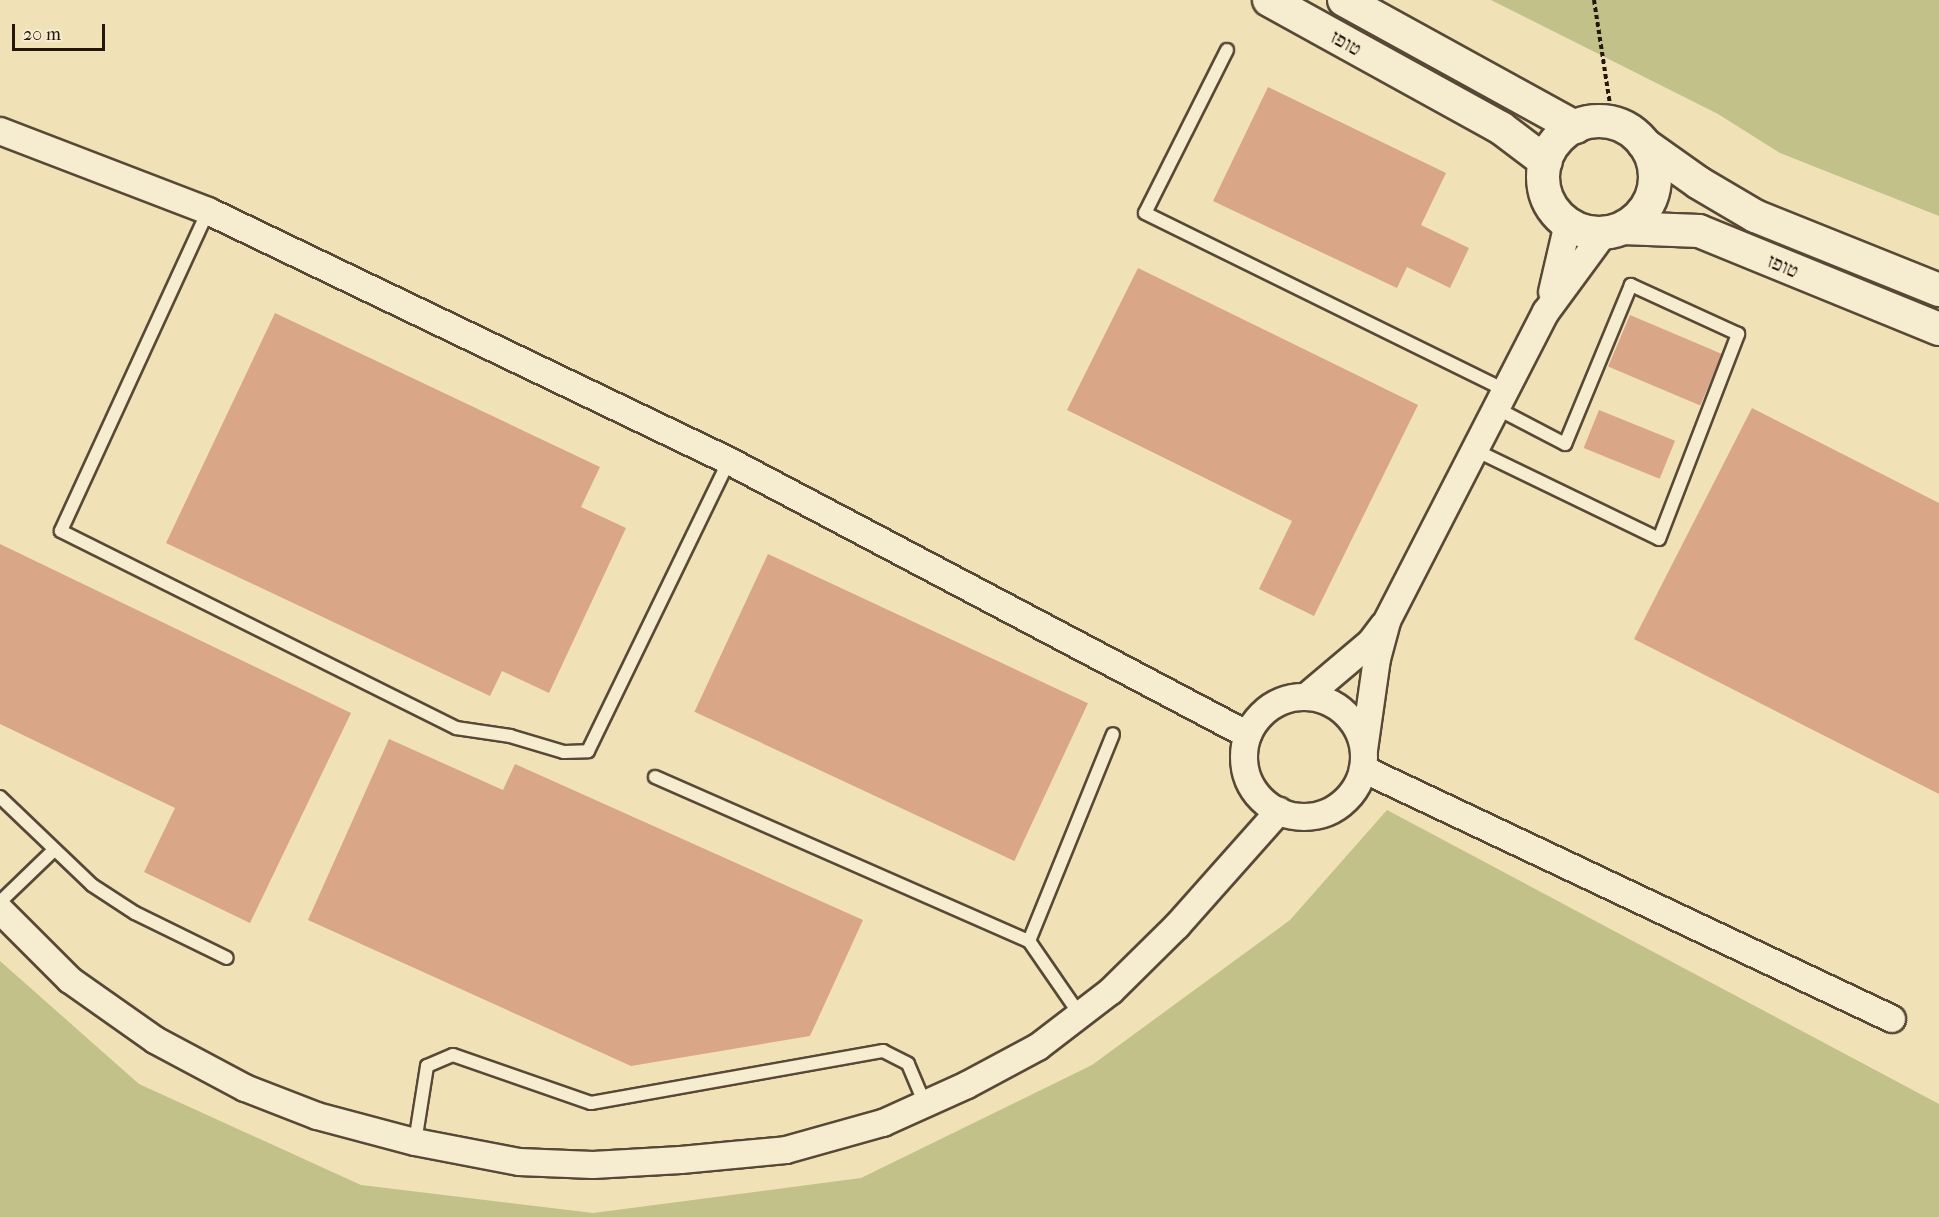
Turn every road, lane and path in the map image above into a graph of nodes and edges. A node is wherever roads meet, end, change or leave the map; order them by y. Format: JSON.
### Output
{"nodes":[{"id":1,"x":1269,"y":0,"type":"edge"},
{"id":2,"x":1344,"y":0,"type":"edge"},
{"id":3,"x":1594,"y":0,"type":"edge"},
{"id":4,"x":1227,"y":50,"type":"dead end"},
{"id":5,"x":1613,"y":124,"type":"junction"},
{"id":6,"x":1575,"y":127,"type":"junction"},
{"id":7,"x":0,"y":131,"type":"edge"},
{"id":8,"x":1644,"y":144,"type":"junction"},
{"id":9,"x":1546,"y":162,"type":"junction"},
{"id":10,"x":208,"y":211,"type":"junction"},
{"id":11,"x":1568,"y":223,"type":"junction"},
{"id":12,"x":1613,"y":231,"type":"junction"},
{"id":13,"x":1939,"y":290,"type":"edge"},
{"id":14,"x":1546,"y":312,"type":"junction"},
{"id":15,"x":1939,"y":329,"type":"edge"},
{"id":16,"x":1501,"y":399,"type":"junction"},
{"id":17,"x":1475,"y":450,"type":"junction"},
{"id":18,"x":729,"y":461,"type":"junction"},
{"id":19,"x":1387,"y":621,"type":"junction"},
{"id":20,"x":1306,"y":697,"type":"junction"},
{"id":21,"x":1113,"y":734,"type":"dead end"},
{"id":22,"x":1248,"y":735,"type":"junction"},
{"id":23,"x":1364,"y":760,"type":"junction"},
{"id":24,"x":655,"y":777,"type":"dead end"},
{"id":25,"x":0,"y":797,"type":"edge"},
{"id":26,"x":1279,"y":811,"type":"junction"},
{"id":27,"x":53,"y":851,"type":"junction"},
{"id":28,"x":0,"y":902,"type":"edge"},
{"id":29,"x":0,"y":910,"type":"edge"},
{"id":30,"x":1029,"y":941,"type":"junction"},
{"id":31,"x":227,"y":958,"type":"dead end"},
{"id":32,"x":1080,"y":1015,"type":"junction"},
{"id":33,"x":1892,"y":1019,"type":"dead end"},
{"id":34,"x":925,"y":1104,"type":"junction"},
{"id":35,"x":415,"y":1142,"type":"junction"}],
"edges":[{"from":1,"to":9,"type":"street","name":"טופז"},
{"from":2,"to":6,"type":"street","name":"טופז"},
{"from":3,"to":5,"type":"path"},
{"from":4,"to":16,"type":"lane"},
{"from":5,"to":6,"type":"street"},
{"from":5,"to":8,"type":"street"},
{"from":6,"to":9,"type":"street"},
{"from":7,"to":10,"type":"street"},
{"from":8,"to":12,"type":"street"},
{"from":8,"to":13,"type":"street","name":"טופז"},
{"from":9,"to":11,"type":"street"},
{"from":10,"to":18,"type":"street"},
{"from":10,"to":18,"type":"lane"},
{"from":11,"to":12,"type":"street"},
{"from":11,"to":14,"type":"street"},
{"from":12,"to":14,"type":"street"},
{"from":12,"to":15,"type":"street","name":"טופז"},
{"from":14,"to":16,"type":"street"},
{"from":16,"to":17,"type":"street"},
{"from":16,"to":17,"type":"lane"},
{"from":17,"to":19,"type":"street"},
{"from":18,"to":22,"type":"street"},
{"from":19,"to":20,"type":"street"},
{"from":19,"to":23,"type":"street"},
{"from":20,"to":22,"type":"street"},
{"from":20,"to":23,"type":"street"},
{"from":21,"to":30,"type":"lane"},
{"from":22,"to":26,"type":"street"},
{"from":23,"to":26,"type":"street"},
{"from":23,"to":33,"type":"street"},
{"from":24,"to":30,"type":"lane"},
{"from":25,"to":27,"type":"lane"},
{"from":26,"to":32,"type":"street"},
{"from":27,"to":28,"type":"lane"},
{"from":27,"to":31,"type":"lane"},
{"from":29,"to":35,"type":"street"},
{"from":30,"to":32,"type":"lane"},
{"from":32,"to":34,"type":"street"},
{"from":34,"to":35,"type":"street"},
{"from":34,"to":35,"type":"lane"}]}
